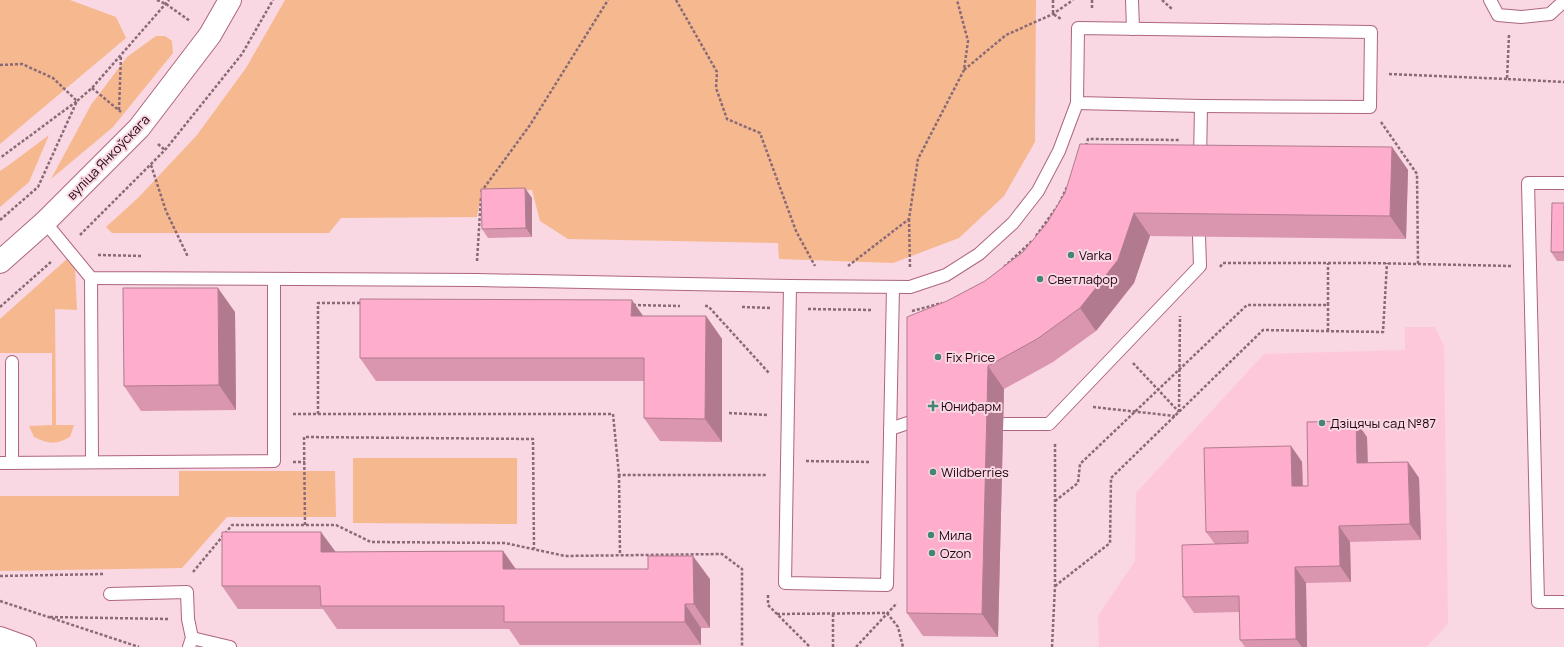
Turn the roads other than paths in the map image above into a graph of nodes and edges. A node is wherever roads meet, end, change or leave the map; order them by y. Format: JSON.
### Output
{"nodes":[{"id":1,"x":230,"y":0,"type":"edge"},
{"id":2,"x":1132,"y":0,"type":"edge"},
{"id":3,"x":1490,"y":0,"type":"edge"},
{"id":4,"x":1564,"y":1,"type":"edge"},
{"id":5,"x":1133,"y":29,"type":"junction"},
{"id":6,"x":1077,"y":102,"type":"junction"},
{"id":7,"x":1201,"y":106,"type":"junction"},
{"id":8,"x":1200,"y":169,"type":"edge"},
{"id":9,"x":1564,"y":182,"type":"edge"},
{"id":10,"x":45,"y":222,"type":"junction"},
{"id":11,"x":1199,"y":236,"type":"edge"},
{"id":12,"x":0,"y":262,"type":"edge"},
{"id":13,"x":91,"y":278,"type":"junction"},
{"id":14,"x":274,"y":280,"type":"junction"},
{"id":15,"x":790,"y":286,"type":"junction"},
{"id":16,"x":893,"y":287,"type":"junction"},
{"id":17,"x":12,"y":362,"type":"dead end"},
{"id":18,"x":931,"y":424,"type":"edge"},
{"id":19,"x":978,"y":424,"type":"edge"},
{"id":20,"x":890,"y":429,"type":"junction"},
{"id":21,"x":92,"y":462,"type":"junction"},
{"id":22,"x":0,"y":463,"type":"edge"},
{"id":23,"x":12,"y":463,"type":"junction"},
{"id":24,"x":110,"y":594,"type":"dead end"},
{"id":25,"x":1564,"y":602,"type":"edge"},
{"id":26,"x":0,"y":638,"type":"edge"},
{"id":27,"x":191,"y":642,"type":"edge"},
{"id":28,"x":25,"y":647,"type":"edge"},
{"id":29,"x":230,"y":647,"type":"edge"}],
"edges":[{"from":1,"to":10,"type":"street","name":"вуліца Янкоўскага"},
{"from":2,"to":5,"type":"lane"},
{"from":3,"to":4,"type":"lane"},
{"from":5,"to":6,"type":"lane"},
{"from":5,"to":7,"type":"lane"},
{"from":6,"to":7,"type":"lane"},
{"from":6,"to":16,"type":"lane"},
{"from":7,"to":8,"type":"lane"},
{"from":9,"to":25,"type":"lane"},
{"from":10,"to":12,"type":"street","name":"вуліца Янкоўскага"},
{"from":10,"to":13,"type":"lane"},
{"from":11,"to":19,"type":"lane"},
{"from":13,"to":14,"type":"lane"},
{"from":13,"to":21,"type":"lane"},
{"from":14,"to":15,"type":"lane"},
{"from":14,"to":21,"type":"lane"},
{"from":15,"to":16,"type":"lane"},
{"from":15,"to":20,"type":"lane"},
{"from":16,"to":20,"type":"lane"},
{"from":17,"to":23,"type":"lane"},
{"from":18,"to":20,"type":"lane"},
{"from":21,"to":23,"type":"lane"},
{"from":22,"to":23,"type":"lane"},
{"from":24,"to":27,"type":"lane"},
{"from":26,"to":28,"type":"street"},
{"from":27,"to":29,"type":"lane"}]}
